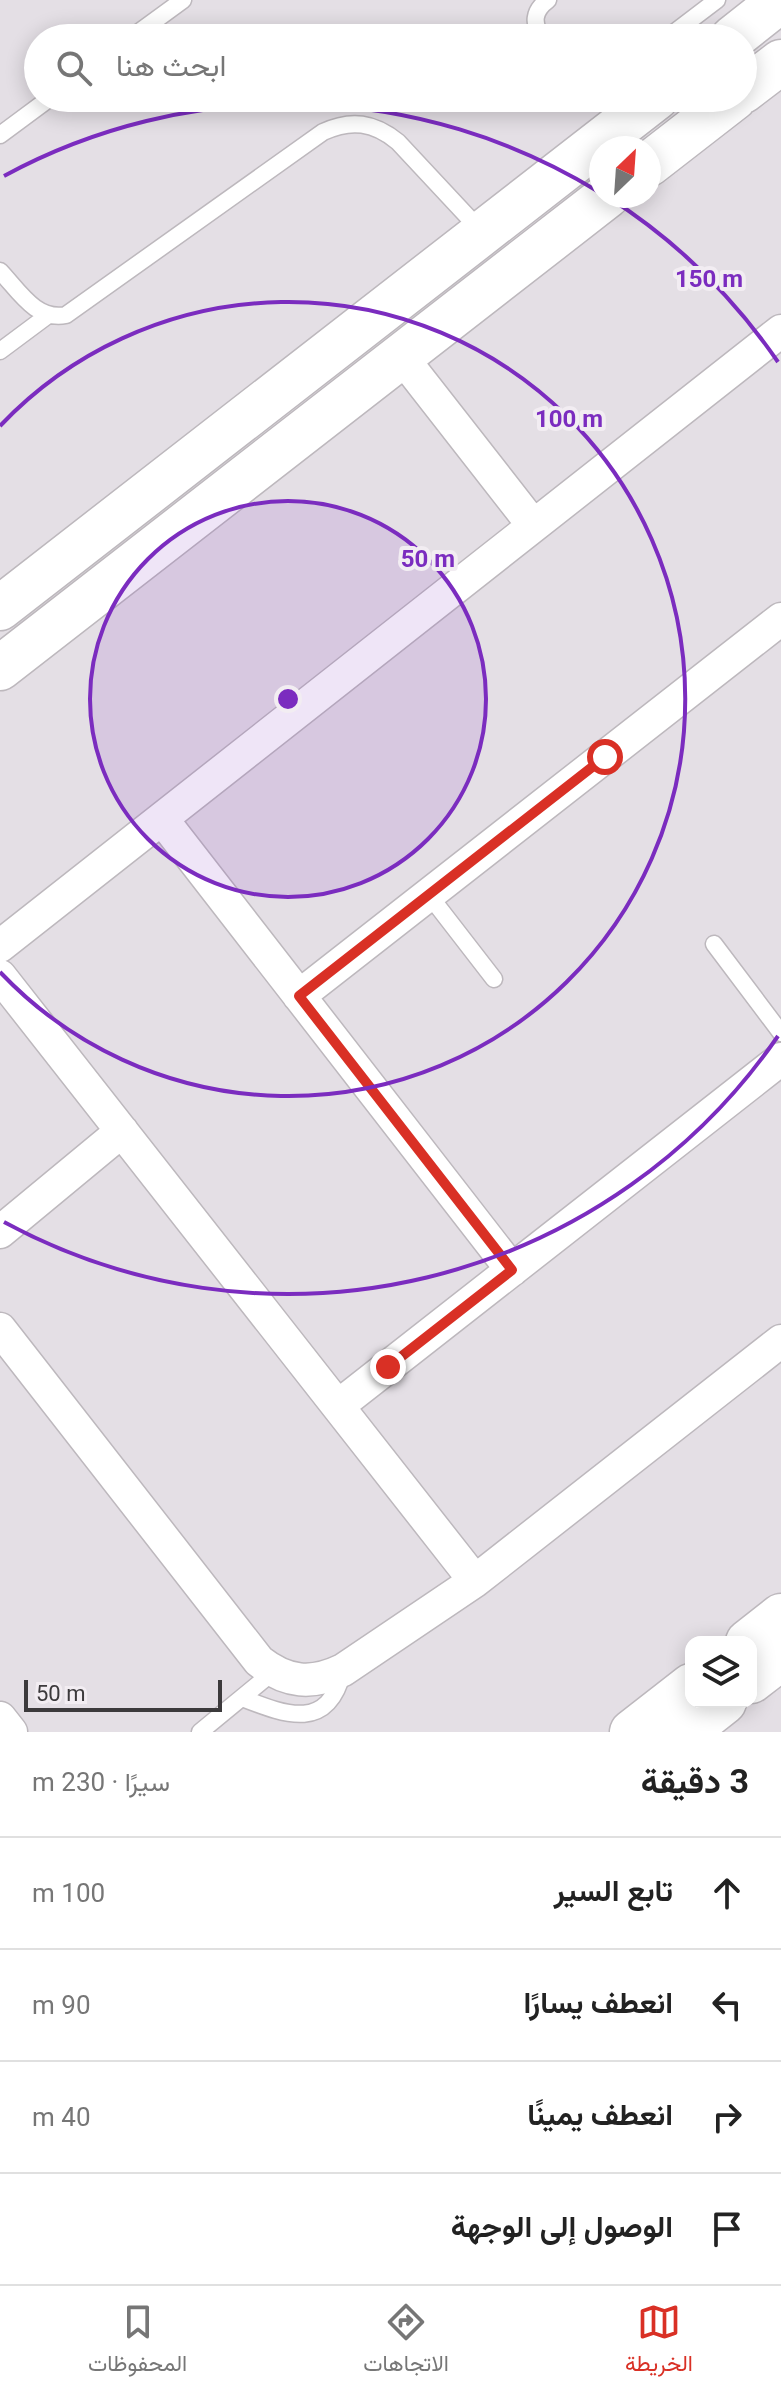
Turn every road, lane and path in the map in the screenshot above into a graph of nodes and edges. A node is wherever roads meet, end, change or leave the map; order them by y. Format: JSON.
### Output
{"nodes":[{"id":1,"x":183,"y":0,"type":"edge"},
{"id":2,"x":548,"y":0,"type":"edge"},
{"id":3,"x":717,"y":0,"type":"edge"},
{"id":4,"x":781,"y":0,"type":"edge"},
{"id":5,"x":150,"y":24,"type":"edge"},
{"id":6,"x":536,"y":24,"type":"edge"},
{"id":7,"x":687,"y":24,"type":"edge"},
{"id":8,"x":751,"y":24,"type":"edge"},
{"id":9,"x":781,"y":62,"type":"edge"},
{"id":10,"x":757,"y":80,"type":"edge"},
{"id":11,"x":31,"y":112,"type":"edge"},
{"id":12,"x":638,"y":112,"type":"edge"},
{"id":13,"x":716,"y":112,"type":"edge"},
{"id":14,"x":0,"y":135,"type":"edge"},
{"id":15,"x":661,"y":155,"type":"edge"},
{"id":16,"x":592,"y":208,"type":"edge"},
{"id":17,"x":483,"y":233,"type":"junction"},
{"id":18,"x":0,"y":271,"type":"edge"},
{"id":19,"x":47,"y":316,"type":"junction"},
{"id":20,"x":781,"y":331,"type":"edge"},
{"id":21,"x":0,"y":351,"type":"edge"},
{"id":22,"x":401,"y":356,"type":"junction"},
{"id":23,"x":533,"y":525,"type":"junction"},
{"id":24,"x":73,"y":552,"type":"junction"},
{"id":25,"x":101,"y":590,"type":"junction"},
{"id":26,"x":0,"y":608,"type":"edge"},
{"id":27,"x":781,"y":619,"type":"edge"},
{"id":28,"x":0,"y":668,"type":"edge"},
{"id":29,"x":162,"y":819,"type":"junction"},
{"id":30,"x":429,"y":895,"type":"junction"},
{"id":31,"x":714,"y":944,"type":"dead end"},
{"id":32,"x":0,"y":946,"type":"edge"},
{"id":33,"x":0,"y":976,"type":"edge"},
{"id":34,"x":494,"y":979,"type":"dead end"},
{"id":35,"x":299,"y":996,"type":"junction"},
{"id":36,"x":781,"y":1033,"type":"edge"},
{"id":37,"x":781,"y":1059,"type":"edge"},
{"id":38,"x":122,"y":1131,"type":"junction"},
{"id":39,"x":0,"y":1232,"type":"edge"},
{"id":40,"x":512,"y":1270,"type":"junction"},
{"id":41,"x":0,"y":1329,"type":"edge"},
{"id":42,"x":781,"y":1341,"type":"edge"},
{"id":43,"x":338,"y":1406,"type":"junction"},
{"id":44,"x":475,"y":1581,"type":"junction"},
{"id":45,"x":781,"y":1616,"type":"edge"},
{"id":46,"x":756,"y":1636,"type":"edge"},
{"id":47,"x":781,"y":1658,"type":"edge"},
{"id":48,"x":343,"y":1670,"type":"junction"},
{"id":49,"x":273,"y":1672,"type":"junction"},
{"id":50,"x":757,"y":1676,"type":"edge"},
{"id":51,"x":685,"y":1691,"type":"edge"},
{"id":52,"x":242,"y":1698,"type":"junction"},
{"id":53,"x":716,"y":1708,"type":"edge"},
{"id":54,"x":0,"y":1718,"type":"edge"},
{"id":55,"x":11,"y":1732,"type":"edge"},
{"id":56,"x":200,"y":1732,"type":"edge"},
{"id":57,"x":632,"y":1732,"type":"edge"},
{"id":58,"x":686,"y":1732,"type":"edge"}],
"edges":[{"from":1,"to":5,"type":"lane"},
{"from":2,"to":6,"type":"lane"},
{"from":3,"to":7,"type":"lane"},
{"from":4,"to":8,"type":"street"},
{"from":9,"to":10,"type":"street"},
{"from":11,"to":14,"type":"lane"},
{"from":12,"to":17,"type":"street"},
{"from":13,"to":15,"type":"street"},
{"from":16,"to":22,"type":"street"},
{"from":17,"to":19,"type":"lane"},
{"from":17,"to":24,"type":"street"},
{"from":18,"to":19,"type":"lane"},
{"from":19,"to":21,"type":"lane"},
{"from":20,"to":23,"type":"street"},
{"from":22,"to":23,"type":"street"},
{"from":22,"to":25,"type":"street"},
{"from":23,"to":29,"type":"street"},
{"from":24,"to":25,"type":"street"},
{"from":24,"to":26,"type":"street"},
{"from":25,"to":28,"type":"street"},
{"from":27,"to":30,"type":"street"},
{"from":29,"to":32,"type":"street"},
{"from":29,"to":35,"type":"street"},
{"from":30,"to":34,"type":"lane"},
{"from":30,"to":35,"type":"street"},
{"from":31,"to":36,"type":"lane"},
{"from":33,"to":38,"type":"street"},
{"from":35,"to":40,"type":"street"},
{"from":37,"to":40,"type":"street"},
{"from":38,"to":39,"type":"street"},
{"from":38,"to":43,"type":"street"},
{"from":40,"to":43,"type":"street"},
{"from":41,"to":49,"type":"street"},
{"from":42,"to":44,"type":"street"},
{"from":43,"to":44,"type":"street"},
{"from":44,"to":48,"type":"street"},
{"from":45,"to":46,"type":"street"},
{"from":47,"to":50,"type":"street"},
{"from":48,"to":49,"type":"street"},
{"from":48,"to":52,"type":"lane"},
{"from":49,"to":52,"type":"lane"},
{"from":51,"to":57,"type":"street"},
{"from":52,"to":56,"type":"lane"},
{"from":53,"to":58,"type":"street"},
{"from":54,"to":55,"type":"street"}]}
